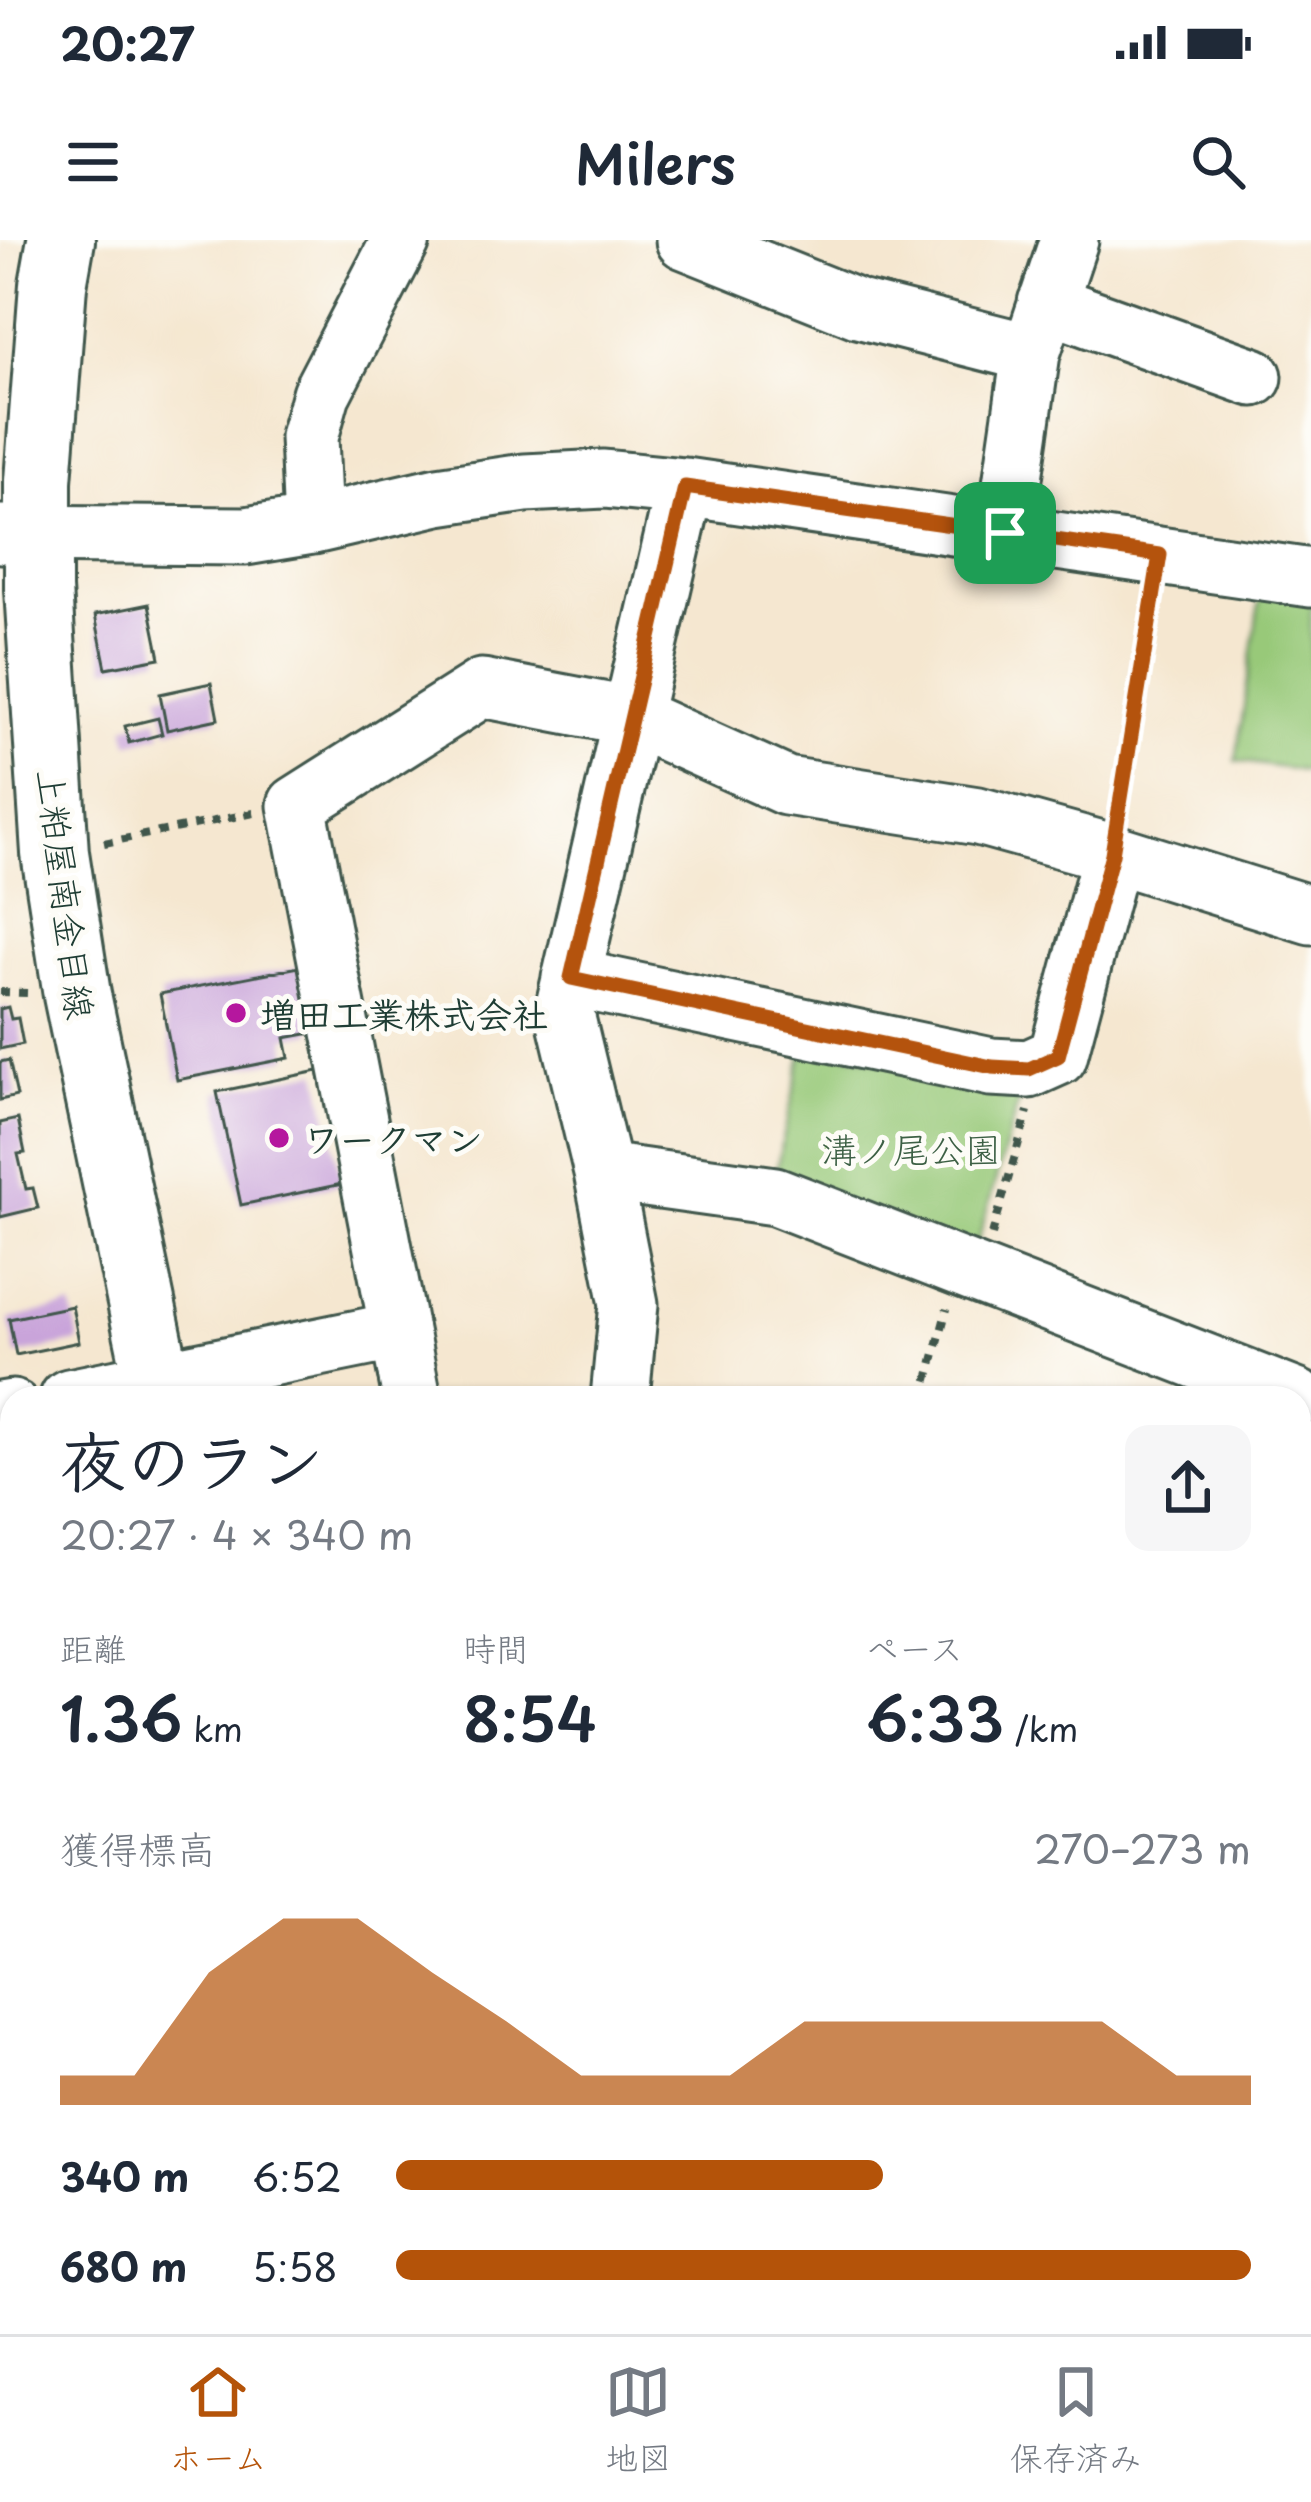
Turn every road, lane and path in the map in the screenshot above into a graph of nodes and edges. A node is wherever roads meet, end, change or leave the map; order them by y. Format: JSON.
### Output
{"nodes":[{"id":1,"x":61,"y":240,"type":"edge"},
{"id":2,"x":401,"y":240,"type":"edge"},
{"id":3,"x":685,"y":240,"type":"edge"},
{"id":4,"x":1069,"y":240,"type":"edge"},
{"id":5,"x":1039,"y":328,"type":"junction"},
{"id":6,"x":1252,"y":377,"type":"dead end"},
{"id":7,"x":685,"y":487,"type":"junction"},
{"id":8,"x":313,"y":524,"type":"junction"},
{"id":9,"x":1005,"y":533,"type":"junction"},
{"id":10,"x":19,"y":534,"type":"edge"},
{"id":11,"x":1160,"y":555,"type":"junction"},
{"id":12,"x":1311,"y":578,"type":"edge"},
{"id":13,"x":633,"y":717,"type":"junction"},
{"id":14,"x":297,"y":805,"type":"junction"},
{"id":15,"x":55,"y":854,"type":"junction"},
{"id":16,"x":1112,"y":854,"type":"junction"},
{"id":17,"x":1311,"y":915,"type":"edge"},
{"id":18,"x":571,"y":978,"type":"junction"},
{"id":19,"x":1032,"y":1098,"type":"dead end"},
{"id":20,"x":603,"y":1172,"type":"junction"},
{"id":21,"x":968,"y":1272,"type":"junction"},
{"id":22,"x":398,"y":1330,"type":"junction"},
{"id":23,"x":158,"y":1386,"type":"edge"},
{"id":24,"x":171,"y":1386,"type":"edge"},
{"id":25,"x":410,"y":1386,"type":"edge"},
{"id":26,"x":621,"y":1386,"type":"edge"},
{"id":27,"x":927,"y":1386,"type":"edge"},
{"id":28,"x":1267,"y":1386,"type":"edge"}],
"edges":[{"from":1,"to":10,"type":"main road","name":"上粕屋南金目線"},
{"from":2,"to":8,"type":"street"},
{"from":3,"to":5,"type":"street"},
{"from":4,"to":5,"type":"street"},
{"from":5,"to":6,"type":"street"},
{"from":5,"to":9,"type":"street"},
{"from":7,"to":8,"type":"street"},
{"from":7,"to":9,"type":"street"},
{"from":7,"to":13,"type":"street"},
{"from":8,"to":10,"type":"street"},
{"from":9,"to":11,"type":"street"},
{"from":10,"to":15,"type":"main road","name":"上粕屋南金目線"},
{"from":11,"to":12,"type":"street"},
{"from":11,"to":16,"type":"path"},
{"from":13,"to":14,"type":"street"},
{"from":13,"to":16,"type":"street"},
{"from":13,"to":18,"type":"street"},
{"from":14,"to":15,"type":"path"},
{"from":14,"to":22,"type":"street"},
{"from":15,"to":23,"type":"main road","name":"上粕屋南金目線"},
{"from":16,"to":17,"type":"street"},
{"from":16,"to":18,"type":"street"},
{"from":18,"to":20,"type":"street"},
{"from":19,"to":21,"type":"path"},
{"from":20,"to":21,"type":"street"},
{"from":20,"to":26,"type":"street"},
{"from":21,"to":27,"type":"path"},
{"from":21,"to":28,"type":"street"},
{"from":22,"to":24,"type":"street"},
{"from":22,"to":25,"type":"street"}]}
